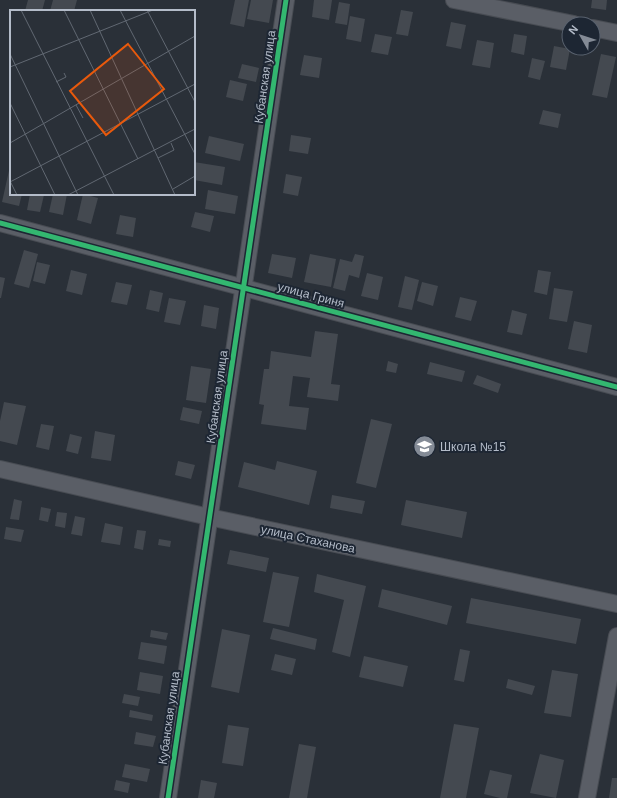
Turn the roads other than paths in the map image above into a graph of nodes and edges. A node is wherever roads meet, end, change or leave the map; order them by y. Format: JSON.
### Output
{"nodes":[{"id":1,"x":286,"y":0,"type":"edge"},
{"id":2,"x":454,"y":0,"type":"edge"},
{"id":3,"x":561,"y":21,"type":"edge"},
{"id":4,"x":601,"y":30,"type":"edge"},
{"id":5,"x":617,"y":33,"type":"edge"},
{"id":6,"x":0,"y":223,"type":"edge"},
{"id":7,"x":244,"y":287,"type":"junction"},
{"id":8,"x":617,"y":387,"type":"edge"},
{"id":9,"x":0,"y":469,"type":"edge"},
{"id":10,"x":209,"y":518,"type":"junction"},
{"id":11,"x":617,"y":604,"type":"edge"},
{"id":12,"x":617,"y":636,"type":"edge"},
{"id":13,"x":168,"y":798,"type":"edge"},
{"id":14,"x":587,"y":798,"type":"edge"}],
"edges":[{"from":1,"to":7,"type":"street","name":"Кубанская улица"},
{"from":2,"to":3,"type":"street"},
{"from":4,"to":5,"type":"street"},
{"from":6,"to":7,"type":"street","name":"улица Гриня"},
{"from":7,"to":8,"type":"street","name":"улица Гриня"},
{"from":7,"to":10,"type":"street","name":"Кубанская улица"},
{"from":9,"to":10,"type":"street","name":"улица Стаханова"},
{"from":10,"to":11,"type":"street","name":"улица Стаханова"},
{"from":10,"to":13,"type":"street","name":"Кубанская улица"},
{"from":12,"to":14,"type":"street"}]}
